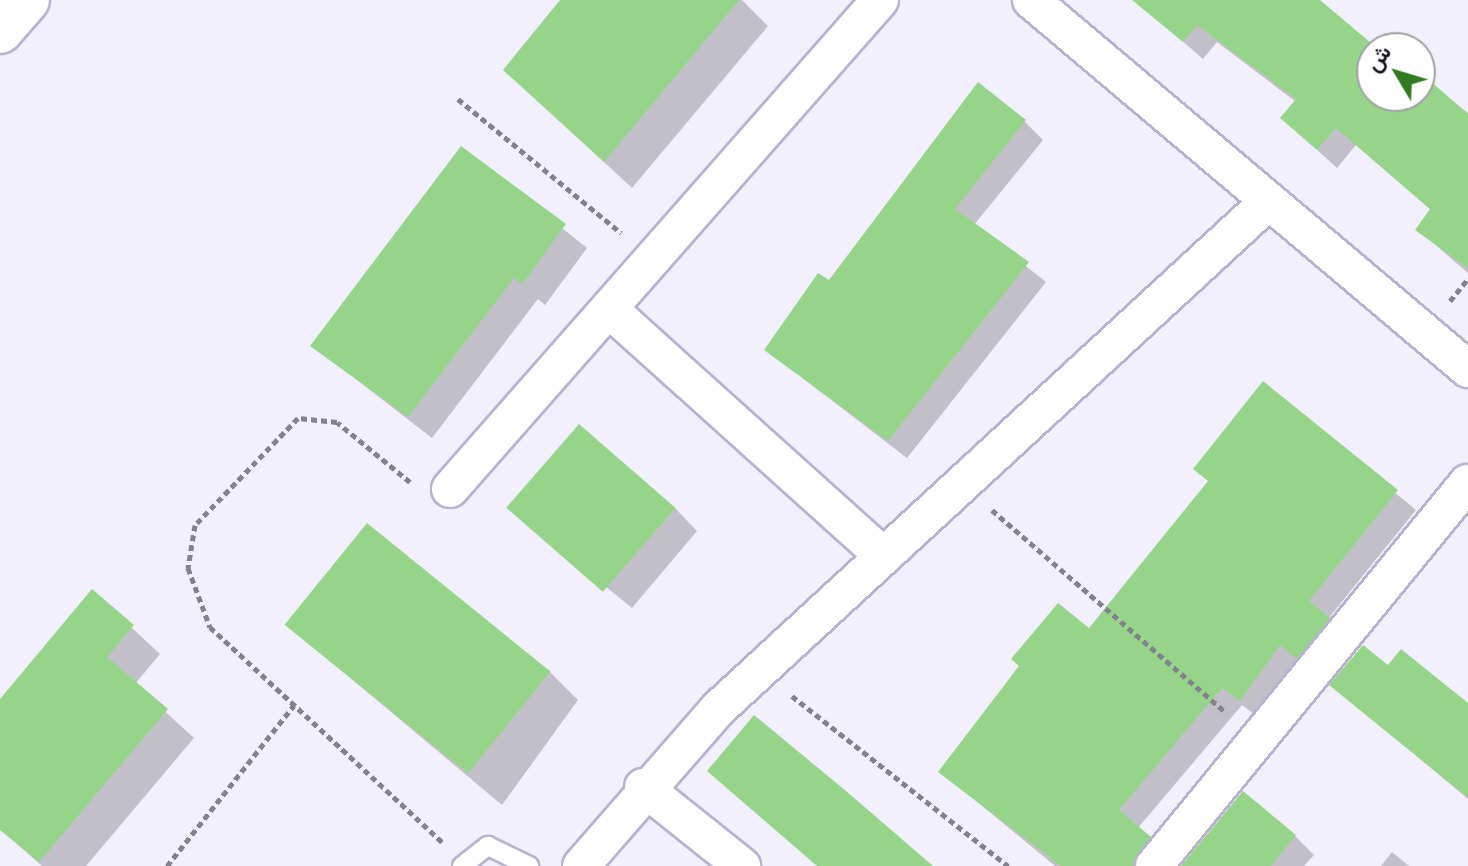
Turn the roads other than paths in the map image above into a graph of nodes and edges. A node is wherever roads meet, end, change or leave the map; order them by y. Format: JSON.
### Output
{"nodes":[{"id":1,"x":27,"y":0,"type":"edge"},
{"id":2,"x":880,"y":0,"type":"edge"},
{"id":3,"x":1031,"y":0,"type":"edge"},
{"id":4,"x":0,"y":31,"type":"edge"},
{"id":5,"x":1269,"y":201,"type":"junction"},
{"id":6,"x":609,"y":309,"type":"junction"},
{"id":7,"x":1468,"y":369,"type":"edge"},
{"id":8,"x":1468,"y":483,"type":"edge"},
{"id":9,"x":450,"y":489,"type":"road end"},
{"id":10,"x":883,"y":556,"type":"junction"},
{"id":11,"x":643,"y":787,"type":"junction"},
{"id":12,"x":463,"y":864,"type":"edge"},
{"id":13,"x":529,"y":866,"type":"edge"},
{"id":14,"x":581,"y":866,"type":"edge"},
{"id":15,"x":742,"y":866,"type":"edge"},
{"id":16,"x":1154,"y":866,"type":"edge"}],
"edges":[{"from":1,"to":4,"type":"street"},
{"from":2,"to":6,"type":"street"},
{"from":3,"to":5,"type":"street"},
{"from":5,"to":7,"type":"street"},
{"from":5,"to":10,"type":"street"},
{"from":6,"to":9,"type":"street"},
{"from":6,"to":10,"type":"street"},
{"from":8,"to":16,"type":"street"},
{"from":10,"to":11,"type":"street"},
{"from":11,"to":14,"type":"street"},
{"from":11,"to":15,"type":"street"},
{"from":12,"to":13,"type":"lane"}]}
